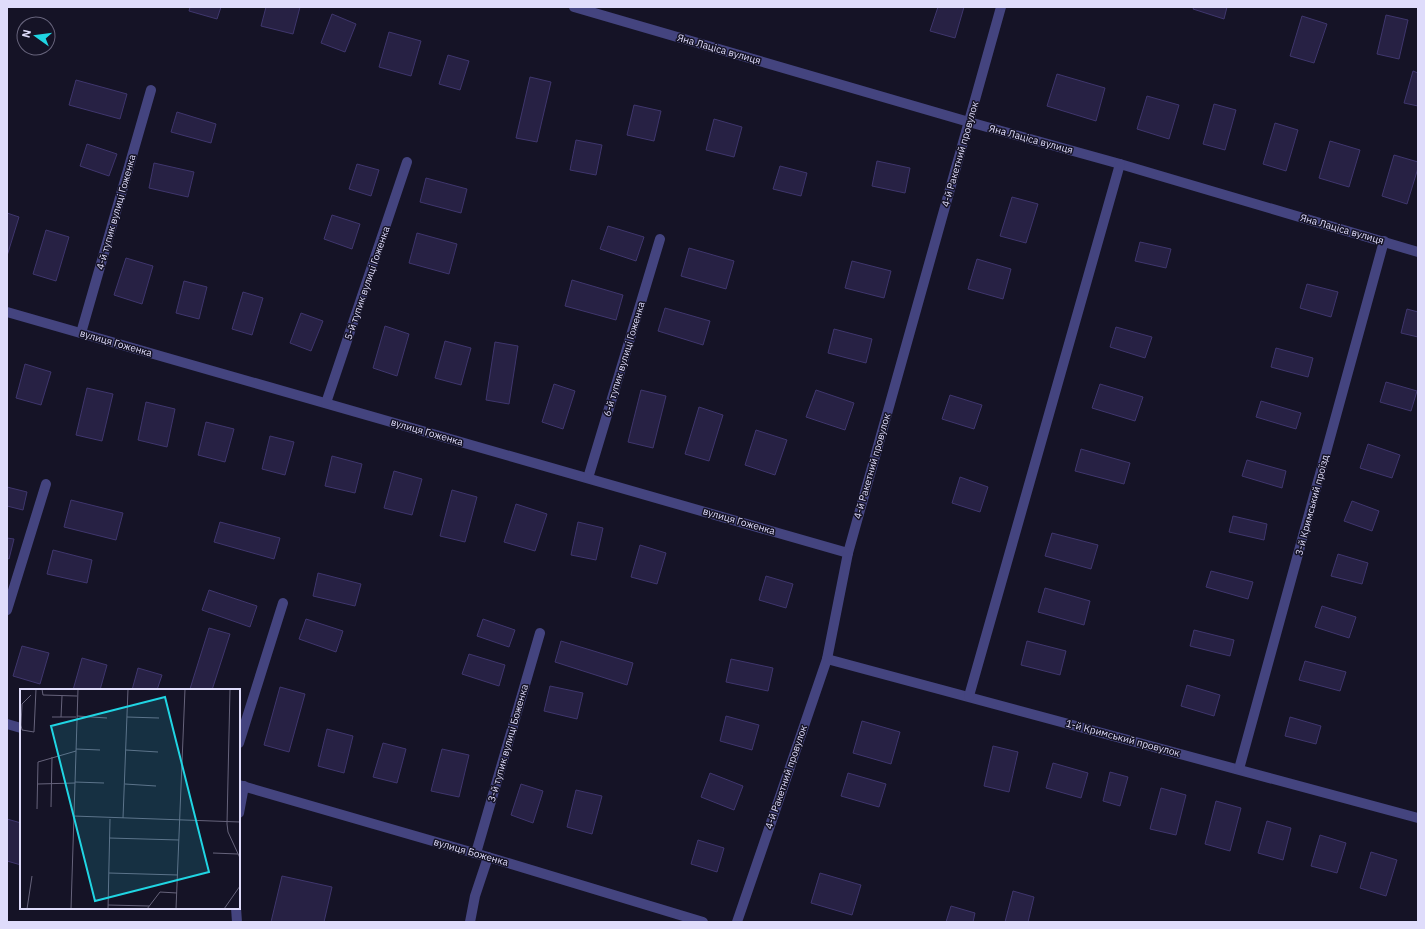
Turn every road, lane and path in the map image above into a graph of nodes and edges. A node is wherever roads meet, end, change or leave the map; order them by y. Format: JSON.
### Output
{"nodes":[{"id":1,"x":574,"y":7,"type":"edge"},
{"id":2,"x":1001,"y":7,"type":"edge"},
{"id":3,"x":151,"y":90,"type":"dead end"},
{"id":4,"x":969,"y":122,"type":"junction"},
{"id":5,"x":407,"y":162,"type":"dead end"},
{"id":6,"x":1120,"y":164,"type":"junction"},
{"id":7,"x":660,"y":239,"type":"dead end"},
{"id":8,"x":1384,"y":241,"type":"junction"},
{"id":9,"x":1418,"y":252,"type":"edge"},
{"id":10,"x":7,"y":312,"type":"edge"},
{"id":11,"x":81,"y":333,"type":"junction"},
{"id":12,"x":326,"y":403,"type":"junction"},
{"id":13,"x":588,"y":478,"type":"junction"},
{"id":14,"x":46,"y":484,"type":"dead end"},
{"id":15,"x":848,"y":552,"type":"junction"},
{"id":16,"x":282,"y":604,"type":"dead end"},
{"id":17,"x":7,"y":610,"type":"edge"},
{"id":18,"x":540,"y":633,"type":"dead end"},
{"id":19,"x":827,"y":659,"type":"junction"},
{"id":20,"x":969,"y":696,"type":"junction"},
{"id":21,"x":7,"y":724,"type":"edge"},
{"id":22,"x":20,"y":728,"type":"edge"},
{"id":23,"x":240,"y":740,"type":"edge"},
{"id":24,"x":1239,"y":769,"type":"junction"},
{"id":25,"x":242,"y":785,"type":"edge"},
{"id":26,"x":240,"y":804,"type":"edge"},
{"id":27,"x":1418,"y":818,"type":"edge"},
{"id":28,"x":476,"y":853,"type":"junction"},
{"id":29,"x":488,"y":857,"type":"junction"},
{"id":30,"x":236,"y":909,"type":"edge"},
{"id":31,"x":237,"y":922,"type":"edge"},
{"id":32,"x":470,"y":922,"type":"edge"},
{"id":33,"x":703,"y":922,"type":"edge"},
{"id":34,"x":737,"y":922,"type":"edge"}],
"edges":[{"from":1,"to":4,"type":"street","name":"Яна Лаціса вулиця"},
{"from":2,"to":4,"type":"street","name":"4-й Ракетний провулок"},
{"from":3,"to":11,"type":"street","name":"4-й тупик вулиці Гоженка"},
{"from":4,"to":6,"type":"street","name":"Яна Лаціса вулиця"},
{"from":4,"to":15,"type":"street","name":"4-й Ракетний провулок"},
{"from":5,"to":12,"type":"street","name":"5-й тупик вулиці Гоженка"},
{"from":6,"to":8,"type":"street","name":"Яна Лаціса вулиця"},
{"from":6,"to":20,"type":"street"},
{"from":7,"to":13,"type":"street","name":"6-й тупик вулиці Гоженка"},
{"from":8,"to":9,"type":"street","name":"Яна Лаціса вулиця"},
{"from":8,"to":24,"type":"street","name":"3-й Кримський проїзд"},
{"from":10,"to":11,"type":"street","name":"вулиця Гоженка"},
{"from":11,"to":12,"type":"street","name":"вулиця Гоженка"},
{"from":12,"to":13,"type":"street","name":"вулиця Гоженка"},
{"from":13,"to":15,"type":"street","name":"вулиця Гоженка"},
{"from":14,"to":17,"type":"street"},
{"from":15,"to":19,"type":"street","name":"4-й Ракетний провулок"},
{"from":16,"to":23,"type":"street"},
{"from":18,"to":28,"type":"street","name":"3-й тупик вулиці Боженка"},
{"from":19,"to":20,"type":"street","name":"1-й Кримський провулок"},
{"from":19,"to":34,"type":"street","name":"4-й Ракетний провулок"},
{"from":20,"to":24,"type":"street","name":"1-й Кримський провулок"},
{"from":21,"to":22,"type":"street"},
{"from":24,"to":27,"type":"street","name":"1-й Кримський провулок"},
{"from":25,"to":26,"type":"street"},
{"from":25,"to":28,"type":"street","name":"вулиця Боженка"},
{"from":28,"to":29,"type":"street","name":"вулиця Боженка"},
{"from":29,"to":32,"type":"street"},
{"from":29,"to":33,"type":"street","name":"вулиця Боженка"},
{"from":30,"to":31,"type":"street"}]}
